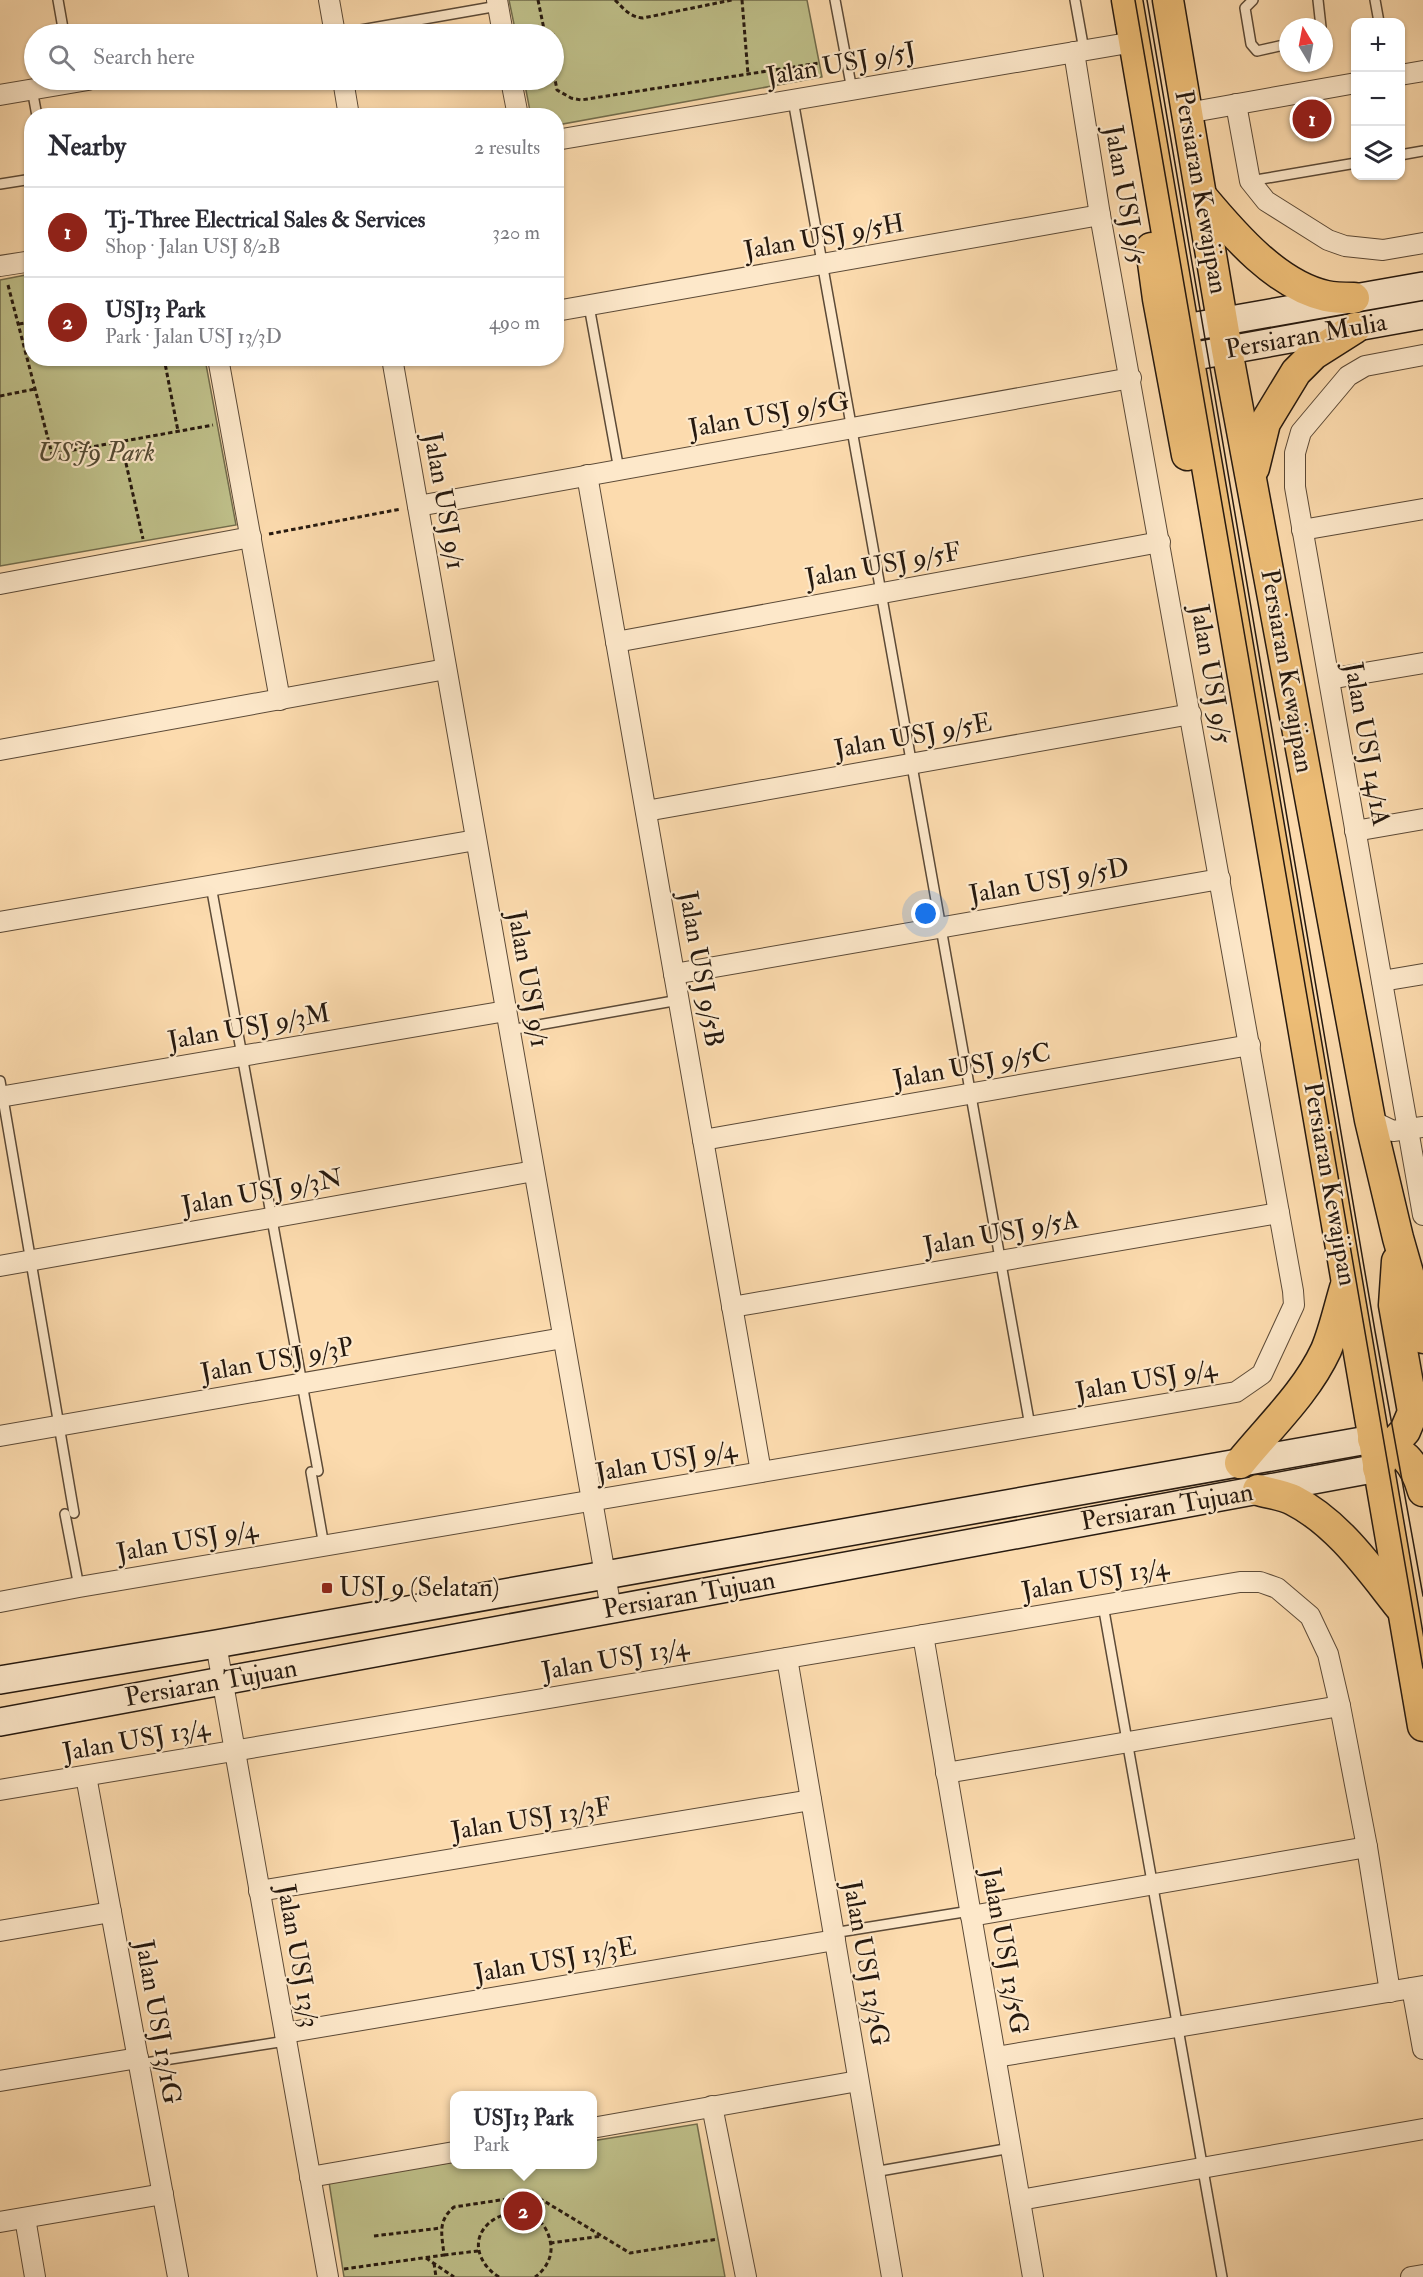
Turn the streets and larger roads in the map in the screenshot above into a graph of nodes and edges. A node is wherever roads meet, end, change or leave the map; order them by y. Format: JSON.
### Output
{"nodes":[{"id":1,"x":329,"y":0,"type":"edge"},
{"id":2,"x":1127,"y":0,"type":"edge"},
{"id":3,"x":1168,"y":0,"type":"edge"},
{"id":4,"x":497,"y":3,"type":"edge"},
{"id":5,"x":334,"y":24,"type":"edge"},
{"id":6,"x":501,"y":24,"type":"edge"},
{"id":7,"x":1134,"y":42,"type":"junction"},
{"id":8,"x":1079,"y":51,"type":"junction"},
{"id":9,"x":1423,"y":71,"type":"edge"},
{"id":10,"x":1405,"y":74,"type":"edge"},
{"id":11,"x":1141,"y":78,"type":"junction"},
{"id":12,"x":1351,"y":84,"type":"edge"},
{"id":13,"x":27,"y":90,"type":"edge"},
{"id":14,"x":345,"y":90,"type":"edge"},
{"id":15,"x":514,"y":90,"type":"edge"},
{"id":16,"x":0,"y":95,"type":"edge"},
{"id":17,"x":1236,"y":104,"type":"junction"},
{"id":18,"x":348,"y":108,"type":"edge"},
{"id":19,"x":517,"y":108,"type":"edge"},
{"id":20,"x":1187,"y":113,"type":"junction"},
{"id":21,"x":564,"y":139,"type":"edge"},
{"id":22,"x":1201,"y":196,"type":"junction"},
{"id":23,"x":1100,"y":215,"type":"junction"},
{"id":24,"x":1423,"y":243,"type":"edge"},
{"id":25,"x":24,"y":264,"type":"edge"},
{"id":26,"x":4,"y":273,"type":"edge"},
{"id":27,"x":1423,"y":286,"type":"edge"},
{"id":28,"x":1354,"y":298,"type":"junction"},
{"id":29,"x":564,"y":310,"type":"edge"},
{"id":30,"x":1423,"y":315,"type":"edge"},
{"id":31,"x":1185,"y":328,"type":"junction"},
{"id":32,"x":1354,"y":328,"type":"junction"},
{"id":33,"x":1225,"y":336,"type":"junction"},
{"id":34,"x":1423,"y":355,"type":"edge"},
{"id":35,"x":1190,"y":357,"type":"junction"},
{"id":36,"x":220,"y":366,"type":"edge"},
{"id":37,"x":393,"y":366,"type":"edge"},
{"id":38,"x":1131,"y":378,"type":"junction"},
{"id":39,"x":587,"y":475,"type":"junction"},
{"id":40,"x":1251,"y":478,"type":"junction"},
{"id":41,"x":418,"y":506,"type":"junction"},
{"id":42,"x":1423,"y":509,"type":"edge"},
{"id":43,"x":1302,"y":530,"type":"junction"},
{"id":44,"x":251,"y":537,"type":"junction"},
{"id":45,"x":1160,"y":542,"type":"junction"},
{"id":46,"x":0,"y":584,"type":"edge"},
{"id":47,"x":616,"y":642,"type":"junction"},
{"id":48,"x":1237,"y":643,"type":"junction"},
{"id":49,"x":1423,"y":663,"type":"edge"},
{"id":50,"x":446,"y":669,"type":"junction"},
{"id":51,"x":1329,"y":679,"type":"junction"},
{"id":52,"x":280,"y":700,"type":"junction"},
{"id":53,"x":1191,"y":714,"type":"junction"},
{"id":54,"x":0,"y":750,"type":"edge"},
{"id":55,"x":646,"y":811,"type":"junction"},
{"id":56,"x":1423,"y":819,"type":"edge"},
{"id":57,"x":1355,"y":831,"type":"junction"},
{"id":58,"x":476,"y":840,"type":"junction"},
{"id":59,"x":1220,"y":879,"type":"junction"},
{"id":60,"x":0,"y":922,"type":"edge"},
{"id":61,"x":674,"y":974,"type":"junction"},
{"id":62,"x":1423,"y":974,"type":"edge"},
{"id":63,"x":1382,"y":981,"type":"junction"},
{"id":64,"x":508,"y":1021,"type":"junction"},
{"id":65,"x":1250,"y":1045,"type":"junction"},
{"id":66,"x":1,"y":1091,"type":"edge"},
{"id":67,"x":1370,"y":1120,"type":"junction"},
{"id":68,"x":1416,"y":1129,"type":"edge"},
{"id":69,"x":703,"y":1140,"type":"junction"},
{"id":70,"x":534,"y":1171,"type":"junction"},
{"id":71,"x":1279,"y":1213,"type":"junction"},
{"id":72,"x":1423,"y":1215,"type":"edge"},
{"id":73,"x":1398,"y":1238,"type":"junction"},
{"id":74,"x":0,"y":1266,"type":"edge"},
{"id":75,"x":1347,"y":1284,"type":"junction"},
{"id":76,"x":1294,"y":1305,"type":"joint"},
{"id":77,"x":732,"y":1307,"type":"junction"},
{"id":78,"x":563,"y":1338,"type":"junction"},
{"id":79,"x":1423,"y":1338,"type":"edge"},
{"id":80,"x":0,"y":1436,"type":"edge"},
{"id":81,"x":1381,"y":1451,"type":"junction"},
{"id":82,"x":1240,"y":1463,"type":"junction"},
{"id":83,"x":760,"y":1472,"type":"junction"},
{"id":84,"x":1258,"y":1490,"type":"junction"},
{"id":85,"x":1423,"y":1491,"type":"edge"},
{"id":86,"x":592,"y":1501,"type":"junction"},
{"id":87,"x":605,"y":1575,"type":"junction"},
{"id":88,"x":0,"y":1602,"type":"edge"},
{"id":89,"x":611,"y":1609,"type":"junction"},
{"id":90,"x":1402,"y":1609,"type":"junction"},
{"id":91,"x":923,"y":1635,"type":"junction"},
{"id":92,"x":216,"y":1644,"type":"junction"},
{"id":93,"x":787,"y":1658,"type":"junction"},
{"id":94,"x":0,"y":1680,"type":"edge"},
{"id":95,"x":222,"y":1681,"type":"junction"},
{"id":96,"x":1340,"y":1706,"type":"junction"},
{"id":97,"x":0,"y":1722,"type":"edge"},
{"id":98,"x":1423,"y":1726,"type":"edge"},
{"id":99,"x":234,"y":1751,"type":"junction"},
{"id":100,"x":946,"y":1773,"type":"junction"},
{"id":101,"x":86,"y":1776,"type":"junction"},
{"id":102,"x":0,"y":1790,"type":"edge"},
{"id":103,"x":811,"y":1800,"type":"junction"},
{"id":104,"x":1367,"y":1847,"type":"junction"},
{"id":105,"x":259,"y":1891,"type":"junction"},
{"id":106,"x":111,"y":1912,"type":"junction"},
{"id":107,"x":971,"y":1913,"type":"junction"},
{"id":108,"x":0,"y":1931,"type":"edge"},
{"id":109,"x":834,"y":1936,"type":"junction"},
{"id":110,"x":1418,"y":1987,"type":"edge"},
{"id":111,"x":1390,"y":1992,"type":"junction"},
{"id":112,"x":285,"y":2037,"type":"junction"},
{"id":113,"x":1423,"y":2049,"type":"edge"},
{"id":114,"x":996,"y":2057,"type":"junction"},
{"id":115,"x":138,"y":2061,"type":"junction"},
{"id":116,"x":0,"y":2081,"type":"edge"},
{"id":117,"x":858,"y":2081,"type":"junction"},
{"id":118,"x":712,"y":2106,"type":"junction"},
{"id":119,"x":597,"y":2126,"type":"edge"},
{"id":120,"x":1423,"y":2129,"type":"edge"},
{"id":121,"x":450,"y":2153,"type":"edge"},
{"id":122,"x":310,"y":2177,"type":"junction"},
{"id":123,"x":163,"y":2194,"type":"junction"},
{"id":124,"x":1020,"y":2200,"type":"junction"},
{"id":125,"x":25,"y":2218,"type":"junction"},
{"id":126,"x":0,"y":2222,"type":"edge"},
{"id":127,"x":335,"y":2273,"type":"edge"},
{"id":128,"x":1423,"y":2275,"type":"edge"},
{"id":129,"x":35,"y":2277,"type":"edge"},
{"id":130,"x":178,"y":2277,"type":"edge"},
{"id":131,"x":746,"y":2277,"type":"edge"},
{"id":132,"x":892,"y":2277,"type":"edge"},
{"id":133,"x":1034,"y":2277,"type":"edge"},
{"id":134,"x":1411,"y":2277,"type":"edge"}],
"edges":[{"from":1,"to":5,"type":"street"},
{"from":2,"to":7,"type":"main road","name":"Persiaran Kewajipan"},
{"from":3,"to":20,"type":"main road","name":"Persiaran Kewajipan"},
{"from":4,"to":6,"type":"street"},
{"from":7,"to":8,"type":"street","name":"Jalan USJ 9/5J"},
{"from":7,"to":11,"type":"main road","name":"Persiaran Kewajipan"},
{"from":8,"to":21,"type":"street","name":"Jalan USJ 9/5J"},
{"from":8,"to":23,"type":"street","name":"Jalan USJ 9/5"},
{"from":9,"to":10,"type":"street"},
{"from":11,"to":31,"type":"main road","name":"Persiaran Kewajipan"},
{"from":11,"to":48,"type":"main road","name":"Persiaran Kewajipan"},
{"from":12,"to":17,"type":"street"},
{"from":13,"to":16,"type":"street"},
{"from":14,"to":18,"type":"street"},
{"from":15,"to":19,"type":"street"},
{"from":17,"to":20,"type":"street"},
{"from":17,"to":24,"type":"street"},
{"from":20,"to":22,"type":"main road","name":"Persiaran Kewajipan"},
{"from":22,"to":28,"type":"main road"},
{"from":22,"to":33,"type":"main road","name":"Persiaran Kewajipan"},
{"from":23,"to":29,"type":"street","name":"Jalan USJ 9/5H"},
{"from":23,"to":38,"type":"street","name":"Jalan USJ 9/5"},
{"from":25,"to":26,"type":"street"},
{"from":27,"to":28,"type":"main road","name":"Persiaran Mulia"},
{"from":28,"to":33,"type":"main road","name":"Persiaran Mulia"},
{"from":30,"to":32,"type":"main road","name":"Persiaran Mulia"},
{"from":31,"to":33,"type":"main road","name":"Persiaran Mulia"},
{"from":31,"to":35,"type":"main road","name":"Persiaran Kewajipan"},
{"from":32,"to":33,"type":"main road","name":"Persiaran Mulia"},
{"from":32,"to":40,"type":"main road"},
{"from":33,"to":35,"type":"main road","name":"Persiaran Mulia"},
{"from":33,"to":40,"type":"main road","name":"Persiaran Kewajipan"},
{"from":34,"to":43,"type":"street","name":"Jalan USJ 14/1A"},
{"from":35,"to":48,"type":"main road","name":"Persiaran Kewajipan"},
{"from":36,"to":44,"type":"street"},
{"from":37,"to":41,"type":"street","name":"Jalan USJ 9/1"},
{"from":38,"to":39,"type":"street","name":"Jalan USJ 9/5G"},
{"from":38,"to":45,"type":"street","name":"Jalan USJ 9/5"},
{"from":39,"to":41,"type":"street","name":"Jalan USJ 9/5G"},
{"from":39,"to":47,"type":"street","name":"Jalan USJ 9/5B"},
{"from":40,"to":67,"type":"main road","name":"Persiaran Kewajipan"},
{"from":41,"to":50,"type":"street","name":"Jalan USJ 9/1"},
{"from":42,"to":43,"type":"street"},
{"from":43,"to":51,"type":"street","name":"Jalan USJ 14/1A"},
{"from":44,"to":46,"type":"street"},
{"from":44,"to":52,"type":"street"},
{"from":45,"to":47,"type":"street","name":"Jalan USJ 9/5F"},
{"from":45,"to":53,"type":"street","name":"Jalan USJ 9/5"},
{"from":47,"to":55,"type":"street","name":"Jalan USJ 9/5B"},
{"from":48,"to":75,"type":"main road","name":"Persiaran Kewajipan"},
{"from":49,"to":51,"type":"street"},
{"from":50,"to":52,"type":"street"},
{"from":50,"to":58,"type":"street","name":"Jalan USJ 9/1"},
{"from":51,"to":57,"type":"street","name":"Jalan USJ 14/1A"},
{"from":52,"to":54,"type":"street"},
{"from":53,"to":55,"type":"street","name":"Jalan USJ 9/5E"},
{"from":53,"to":59,"type":"street","name":"Jalan USJ 9/5"},
{"from":55,"to":61,"type":"street","name":"Jalan USJ 9/5B"},
{"from":56,"to":57,"type":"street"},
{"from":57,"to":63,"type":"street","name":"Jalan USJ 14/1A"},
{"from":58,"to":60,"type":"street"},
{"from":58,"to":64,"type":"street","name":"Jalan USJ 9/1"},
{"from":59,"to":61,"type":"street","name":"Jalan USJ 9/5D"},
{"from":59,"to":65,"type":"street","name":"Jalan USJ 9/5"},
{"from":61,"to":69,"type":"street","name":"Jalan USJ 9/5B"},
{"from":62,"to":63,"type":"street"},
{"from":63,"to":68,"type":"street","name":"Jalan USJ 14/1A"},
{"from":64,"to":66,"type":"street","name":"Jalan USJ 9/3M"},
{"from":64,"to":70,"type":"street","name":"Jalan USJ 9/1"},
{"from":65,"to":69,"type":"street","name":"Jalan USJ 9/5C"},
{"from":65,"to":71,"type":"street","name":"Jalan USJ 9/5"},
{"from":67,"to":68,"type":"street"},
{"from":67,"to":73,"type":"main road","name":"Persiaran Kewajipan"},
{"from":68,"to":72,"type":"street","name":"Jalan USJ 14/1A"},
{"from":69,"to":77,"type":"street","name":"Jalan USJ 9/5B"},
{"from":70,"to":74,"type":"street","name":"Jalan USJ 9/3N"},
{"from":70,"to":78,"type":"street","name":"Jalan USJ 9/1"},
{"from":71,"to":76,"type":"street","name":"Jalan USJ 9/5"},
{"from":71,"to":77,"type":"street","name":"Jalan USJ 9/5A"},
{"from":73,"to":79,"type":"main road","name":"Persiaran Kewajipan"},
{"from":73,"to":81,"type":"main road"},
{"from":75,"to":81,"type":"main road","name":"Persiaran Kewajipan"},
{"from":75,"to":82,"type":"main road"},
{"from":76,"to":83,"type":"street","name":"Jalan USJ 9/4"},
{"from":77,"to":83,"type":"street","name":"Jalan USJ 9/5B"},
{"from":78,"to":80,"type":"street","name":"Jalan USJ 9/3P"},
{"from":78,"to":86,"type":"street","name":"Jalan USJ 9/1"},
{"from":81,"to":82,"type":"main road","name":"Persiaran Tujuan"},
{"from":81,"to":84,"type":"main road","name":"Persiaran Tujuan"},
{"from":81,"to":85,"type":"main road"},
{"from":81,"to":90,"type":"main road","name":"Persiaran Kewajipan"},
{"from":82,"to":87,"type":"main road","name":"Persiaran Tujuan"},
{"from":83,"to":86,"type":"street","name":"Jalan USJ 9/4"},
{"from":84,"to":89,"type":"main road","name":"Persiaran Tujuan"},
{"from":84,"to":90,"type":"main road"},
{"from":86,"to":87,"type":"street","name":"Jalan USJ 9/1"},
{"from":86,"to":88,"type":"street","name":"Jalan USJ 9/4"},
{"from":87,"to":89,"type":"street","name":"Jalan USJ 9/1"},
{"from":87,"to":92,"type":"main road","name":"Persiaran Tujuan"},
{"from":89,"to":95,"type":"main road","name":"Persiaran Tujuan"},
{"from":90,"to":98,"type":"main road","name":"Persiaran Kewajipan"},
{"from":91,"to":93,"type":"street","name":"Jalan USJ 13/4"},
{"from":91,"to":96,"type":"street","name":"Jalan USJ 13/4"},
{"from":91,"to":100,"type":"street","name":"Jalan USJ 13/5G"},
{"from":92,"to":94,"type":"main road","name":"Persiaran Tujuan"},
{"from":92,"to":95,"type":"street","name":"Jalan USJ 13/3"},
{"from":93,"to":99,"type":"street","name":"Jalan USJ 13/4"},
{"from":93,"to":103,"type":"street","name":"Jalan USJ 13/3G"},
{"from":95,"to":97,"type":"main road","name":"Persiaran Tujuan"},
{"from":95,"to":99,"type":"street","name":"Jalan USJ 13/3"},
{"from":96,"to":100,"type":"street"},
{"from":96,"to":104,"type":"street","name":"Jalan USJ 13/4"},
{"from":99,"to":101,"type":"street","name":"Jalan USJ 13/4"},
{"from":99,"to":105,"type":"street","name":"Jalan USJ 13/3"},
{"from":100,"to":107,"type":"street","name":"Jalan USJ 13/5G"},
{"from":101,"to":102,"type":"street","name":"Jalan USJ 13/4"},
{"from":101,"to":106,"type":"street","name":"Jalan USJ 13/1G"},
{"from":103,"to":105,"type":"street","name":"Jalan USJ 13/3F"},
{"from":103,"to":109,"type":"street","name":"Jalan USJ 13/3G"},
{"from":104,"to":107,"type":"street"},
{"from":104,"to":111,"type":"street","name":"Jalan USJ 13/4"},
{"from":105,"to":112,"type":"street","name":"Jalan USJ 13/3"},
{"from":106,"to":108,"type":"street"},
{"from":106,"to":115,"type":"street","name":"Jalan USJ 13/1G"},
{"from":107,"to":114,"type":"street","name":"Jalan USJ 13/5G"},
{"from":109,"to":112,"type":"street","name":"Jalan USJ 13/3E"},
{"from":109,"to":117,"type":"street","name":"Jalan USJ 13/3G"},
{"from":110,"to":111,"type":"street"},
{"from":110,"to":113,"type":"street"},
{"from":111,"to":114,"type":"street"},
{"from":112,"to":122,"type":"street","name":"Jalan USJ 13/3"},
{"from":114,"to":124,"type":"street","name":"Jalan USJ 13/5G"},
{"from":115,"to":116,"type":"street"},
{"from":115,"to":123,"type":"street","name":"Jalan USJ 13/1G"},
{"from":117,"to":118,"type":"street"},
{"from":117,"to":132,"type":"street","name":"Jalan USJ 13/3G"},
{"from":118,"to":119,"type":"street"},
{"from":118,"to":131,"type":"street"},
{"from":120,"to":124,"type":"street"},
{"from":121,"to":122,"type":"street"},
{"from":122,"to":127,"type":"street","name":"Jalan USJ 13/3"},
{"from":123,"to":125,"type":"street"},
{"from":123,"to":130,"type":"street","name":"Jalan USJ 13/1G"},
{"from":124,"to":133,"type":"street","name":"Jalan USJ 13/5G"},
{"from":125,"to":126,"type":"street"},
{"from":125,"to":129,"type":"street"},
{"from":128,"to":134,"type":"street"}]}
